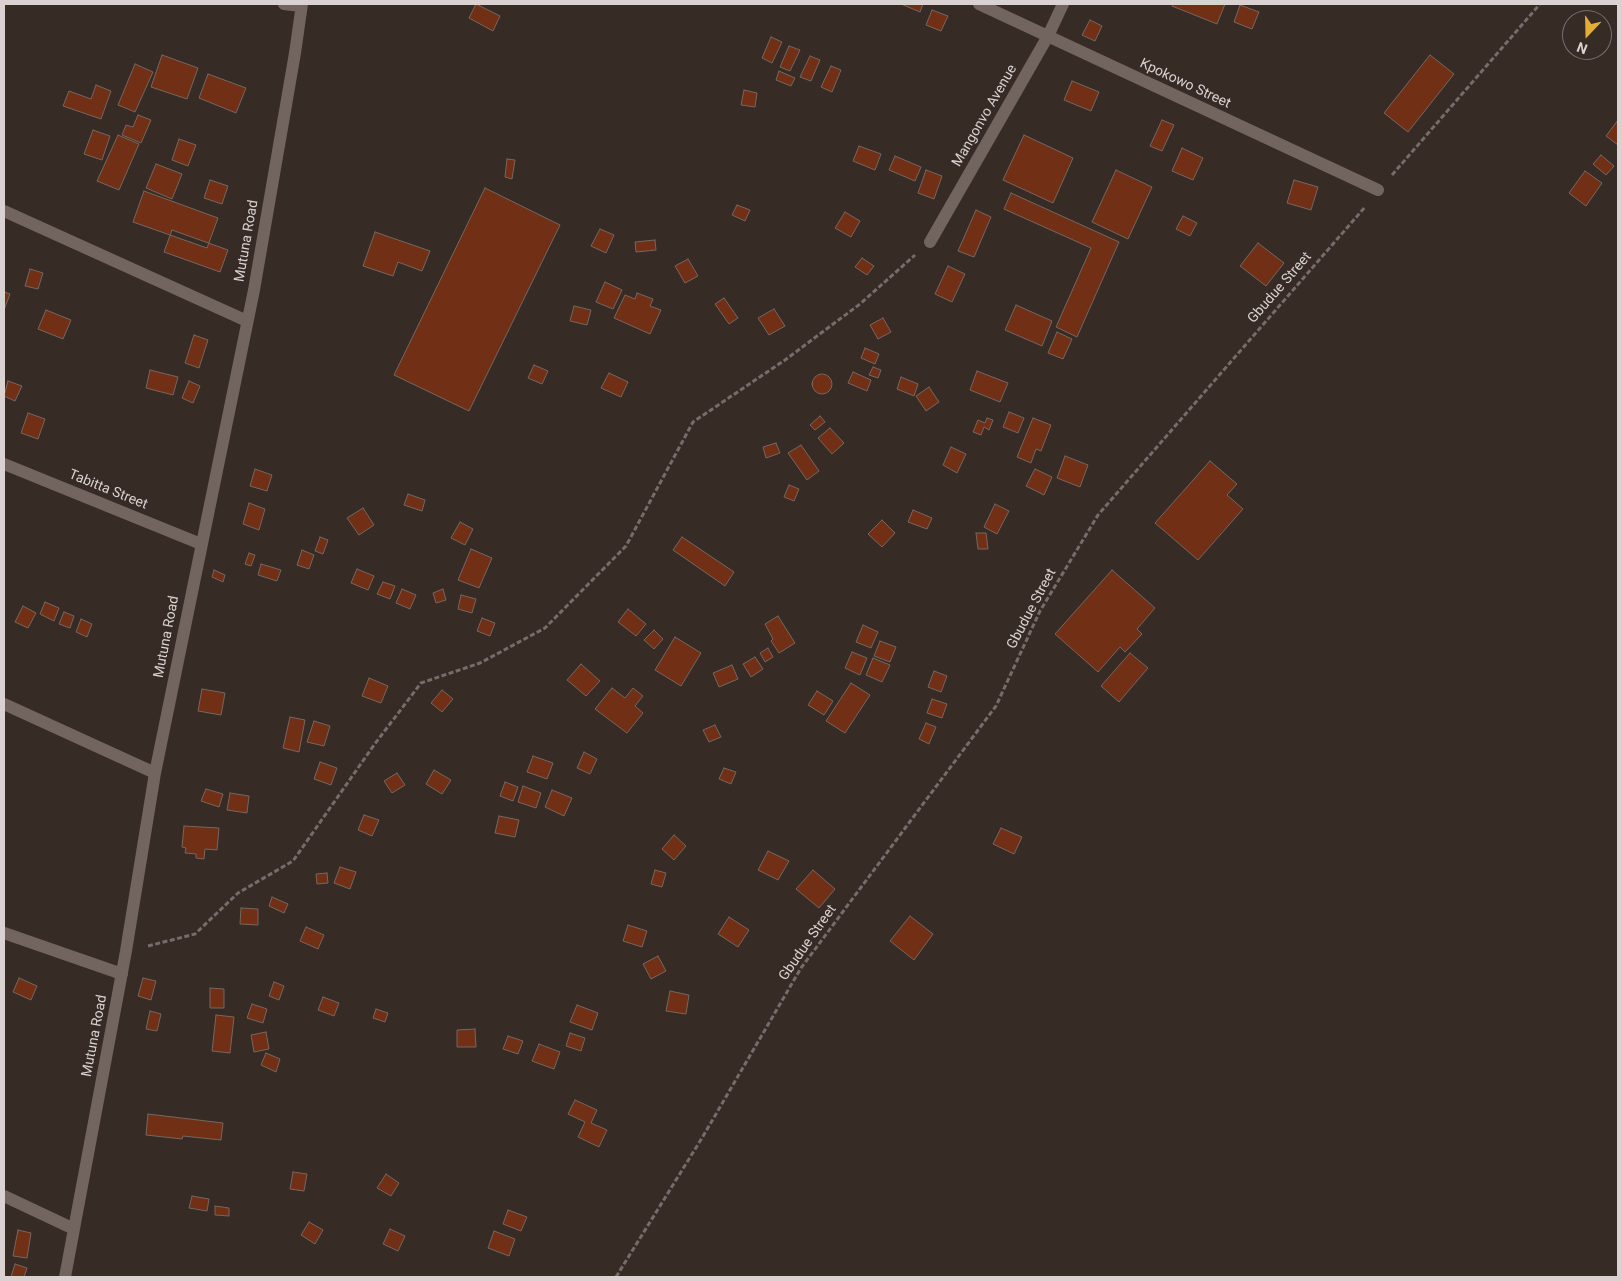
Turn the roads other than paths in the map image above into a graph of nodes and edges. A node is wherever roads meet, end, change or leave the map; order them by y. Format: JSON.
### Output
{"nodes":[{"id":1,"x":284,"y":4,"type":"edge"},
{"id":2,"x":979,"y":4,"type":"edge"},
{"id":3,"x":1063,"y":4,"type":"edge"},
{"id":4,"x":302,"y":5,"type":"edge"},
{"id":5,"x":1048,"y":36,"type":"junction"},
{"id":6,"x":1378,"y":190,"type":"road end"},
{"id":7,"x":4,"y":211,"type":"edge"},
{"id":8,"x":930,"y":242,"type":"road end"},
{"id":9,"x":247,"y":321,"type":"junction"},
{"id":10,"x":4,"y":464,"type":"edge"},
{"id":11,"x":201,"y":544,"type":"junction"},
{"id":12,"x":4,"y":704,"type":"edge"},
{"id":13,"x":155,"y":773,"type":"junction"},
{"id":14,"x":4,"y":933,"type":"edge"},
{"id":15,"x":122,"y":974,"type":"junction"},
{"id":16,"x":4,"y":1196,"type":"edge"},
{"id":17,"x":74,"y":1230,"type":"junction"},
{"id":18,"x":64,"y":1277,"type":"edge"}],
"edges":[{"from":1,"to":4,"type":"street"},
{"from":2,"to":5,"type":"street","name":"Kpokowo Street"},
{"from":3,"to":5,"type":"street","name":"Mangonvo Avenue"},
{"from":4,"to":9,"type":"street","name":"Mutuna Road"},
{"from":5,"to":6,"type":"street","name":"Kpokowo Street"},
{"from":5,"to":8,"type":"street","name":"Mangonvo Avenue"},
{"from":7,"to":9,"type":"street"},
{"from":9,"to":11,"type":"street","name":"Mutuna Road"},
{"from":10,"to":11,"type":"street","name":"Tabitta Street"},
{"from":11,"to":13,"type":"street","name":"Mutuna Road"},
{"from":12,"to":13,"type":"street"},
{"from":13,"to":15,"type":"street","name":"Mutuna Road"},
{"from":14,"to":15,"type":"street"},
{"from":15,"to":17,"type":"street","name":"Mutuna Road"},
{"from":16,"to":17,"type":"street"},
{"from":17,"to":18,"type":"street","name":"Mutuna Road"}]}
